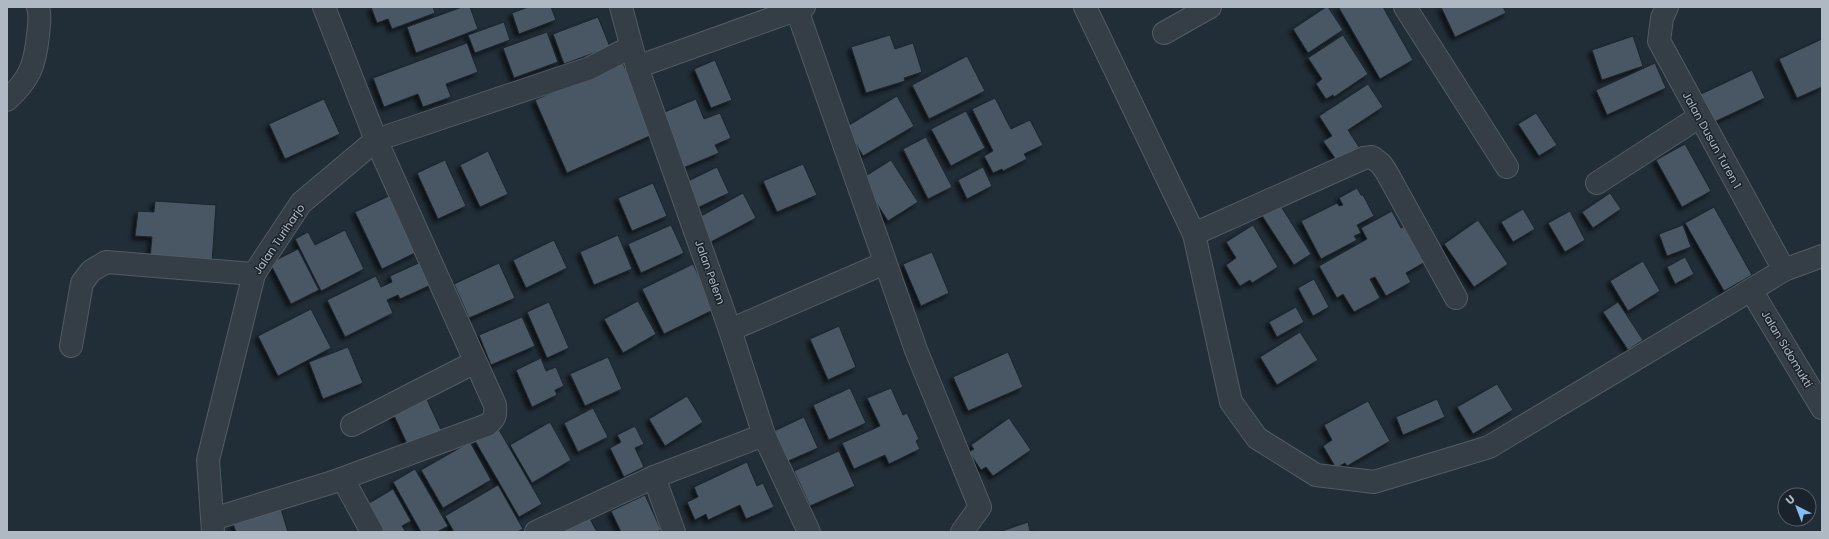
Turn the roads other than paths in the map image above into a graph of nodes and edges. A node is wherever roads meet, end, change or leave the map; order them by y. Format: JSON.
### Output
{"nodes":[{"id":1,"x":38,"y":7,"type":"edge"},
{"id":2,"x":324,"y":7,"type":"edge"},
{"id":3,"x":621,"y":7,"type":"edge"},
{"id":4,"x":1085,"y":7,"type":"edge"},
{"id":5,"x":1210,"y":7,"type":"edge"},
{"id":6,"x":1405,"y":7,"type":"edge"},
{"id":7,"x":1667,"y":7,"type":"edge"},
{"id":8,"x":800,"y":9,"type":"edge"},
{"id":9,"x":1164,"y":33,"type":"dead end"},
{"id":10,"x":631,"y":47,"type":"junction"},
{"id":11,"x":637,"y":68,"type":"junction"},
{"id":12,"x":7,"y":100,"type":"edge"},
{"id":13,"x":1699,"y":117,"type":"junction"},
{"id":14,"x":376,"y":140,"type":"junction"},
{"id":15,"x":1507,"y":167,"type":"dead end"},
{"id":16,"x":1597,"y":183,"type":"dead end"},
{"id":17,"x":1194,"y":234,"type":"junction"},
{"id":18,"x":1822,"y":256,"type":"edge"},
{"id":19,"x":885,"y":263,"type":"junction"},
{"id":20,"x":1784,"y":270,"type":"junction"},
{"id":21,"x":254,"y":274,"type":"junction"},
{"id":22,"x":1751,"y":290,"type":"junction"},
{"id":23,"x":1456,"y":298,"type":"dead end"},
{"id":24,"x":730,"y":330,"type":"junction"},
{"id":25,"x":72,"y":346,"type":"dead end"},
{"id":26,"x":475,"y":362,"type":"junction"},
{"id":27,"x":1822,"y":408,"type":"edge"},
{"id":28,"x":352,"y":425,"type":"dead end"},
{"id":29,"x":764,"y":435,"type":"junction"},
{"id":30,"x":654,"y":477,"type":"junction"},
{"id":31,"x":343,"y":479,"type":"junction"},
{"id":32,"x":213,"y":525,"type":"edge"},
{"id":33,"x":372,"y":532,"type":"edge"},
{"id":34,"x":536,"y":532,"type":"edge"},
{"id":35,"x":674,"y":532,"type":"edge"},
{"id":36,"x":809,"y":532,"type":"edge"},
{"id":37,"x":962,"y":532,"type":"edge"}],
"edges":[{"from":1,"to":12,"type":"street"},
{"from":2,"to":14,"type":"street"},
{"from":3,"to":10,"type":"street","name":"Jalan Pelem"},
{"from":4,"to":17,"type":"street"},
{"from":5,"to":9,"type":"street"},
{"from":6,"to":15,"type":"street"},
{"from":7,"to":13,"type":"street","name":"Jalan Dusun Turen 1"},
{"from":8,"to":11,"type":"street"},
{"from":8,"to":19,"type":"street"},
{"from":10,"to":11,"type":"street","name":"Jalan Pelem"},
{"from":10,"to":14,"type":"street"},
{"from":11,"to":24,"type":"street","name":"Jalan Pelem"},
{"from":13,"to":16,"type":"street"},
{"from":13,"to":20,"type":"street","name":"Jalan Dusun Turen 1"},
{"from":14,"to":21,"type":"street","name":"Jalan Turiharjo"},
{"from":14,"to":26,"type":"street"},
{"from":17,"to":22,"type":"street"},
{"from":17,"to":23,"type":"street"},
{"from":18,"to":20,"type":"street"},
{"from":19,"to":24,"type":"street"},
{"from":19,"to":37,"type":"street"},
{"from":20,"to":22,"type":"street"},
{"from":21,"to":25,"type":"street"},
{"from":21,"to":32,"type":"street","name":"Jalan Turiharjo"},
{"from":22,"to":27,"type":"street","name":"Jalan Sidomukti"},
{"from":24,"to":29,"type":"street","name":"Jalan Pelem"},
{"from":26,"to":28,"type":"street"},
{"from":26,"to":31,"type":"street"},
{"from":29,"to":30,"type":"street"},
{"from":29,"to":36,"type":"street","name":"Jalan Pelem"},
{"from":30,"to":34,"type":"street"},
{"from":30,"to":35,"type":"street"},
{"from":31,"to":32,"type":"street"},
{"from":31,"to":33,"type":"street"}]}
